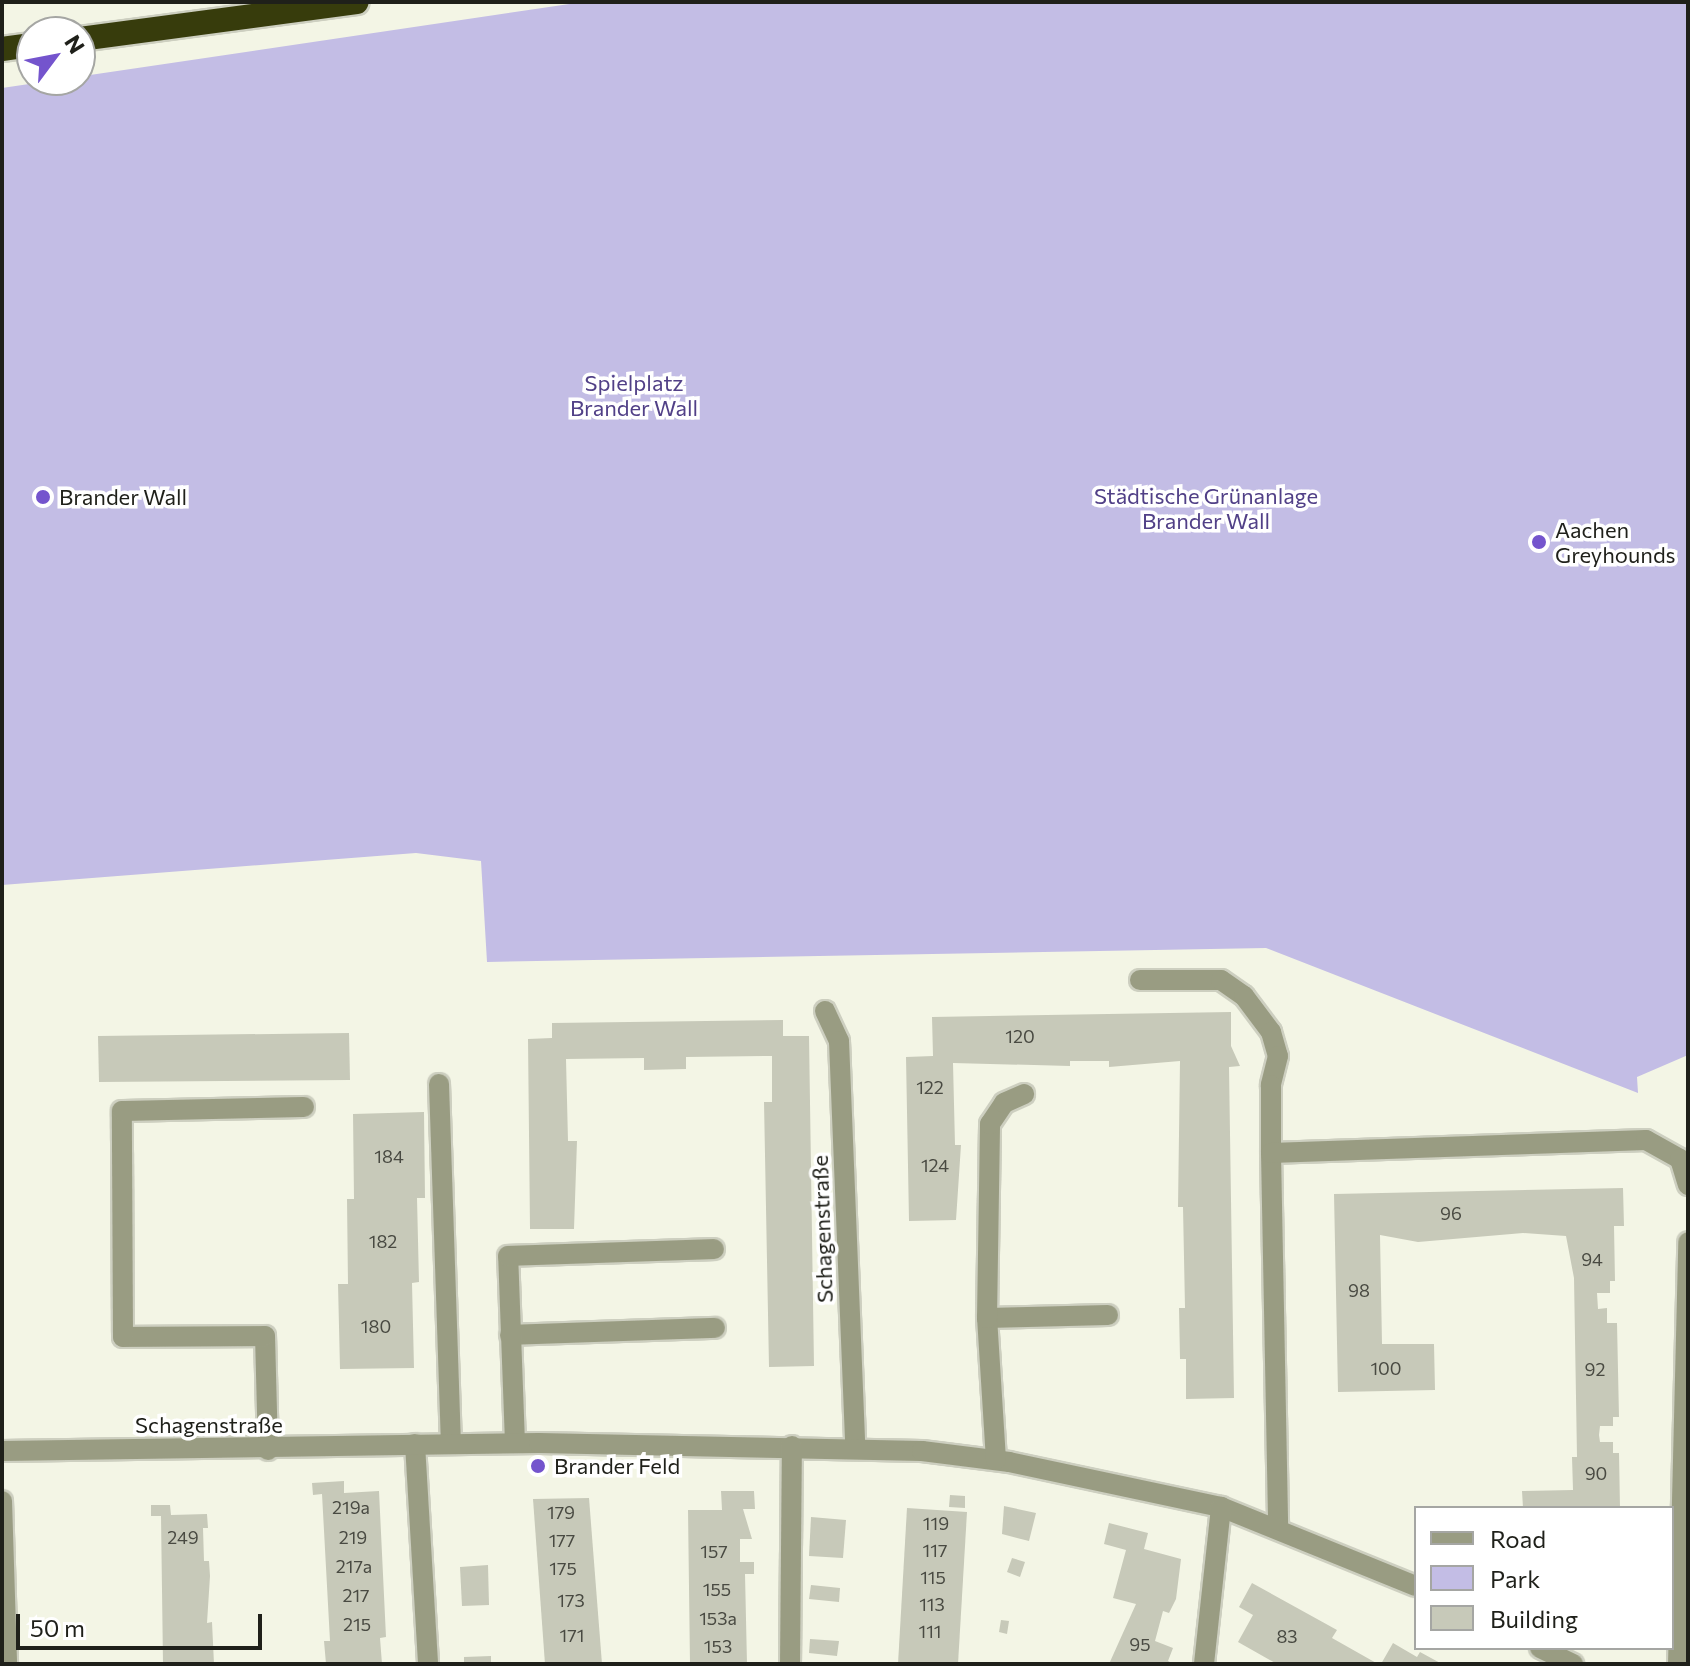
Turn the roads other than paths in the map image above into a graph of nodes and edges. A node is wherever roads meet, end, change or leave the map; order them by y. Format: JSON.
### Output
{"nodes":[{"id":1,"x":357,"y":2,"type":"edge"},
{"id":2,"x":96,"y":37,"type":"edge"},
{"id":3,"x":1140,"y":980,"type":"dead end"},
{"id":4,"x":825,"y":1011,"type":"dead end"},
{"id":5,"x":439,"y":1084,"type":"dead end"},
{"id":6,"x":1024,"y":1094,"type":"dead end"},
{"id":7,"x":304,"y":1107,"type":"dead end"},
{"id":8,"x":1271,"y":1153,"type":"junction"},
{"id":9,"x":1688,"y":1185,"type":"edge"},
{"id":10,"x":1688,"y":1242,"type":"edge"},
{"id":11,"x":714,"y":1249,"type":"dead end"},
{"id":12,"x":1108,"y":1315,"type":"dead end"},
{"id":13,"x":987,"y":1318,"type":"junction"},
{"id":14,"x":715,"y":1328,"type":"dead end"},
{"id":15,"x":510,"y":1335,"type":"junction"},
{"id":16,"x":451,"y":1443,"type":"junction"},
{"id":17,"x":515,"y":1443,"type":"junction"},
{"id":18,"x":415,"y":1444,"type":"junction"},
{"id":19,"x":792,"y":1446,"type":"junction"},
{"id":20,"x":855,"y":1447,"type":"junction"},
{"id":21,"x":268,"y":1450,"type":"junction"},
{"id":22,"x":2,"y":1451,"type":"edge"},
{"id":23,"x":996,"y":1460,"type":"junction"},
{"id":24,"x":2,"y":1501,"type":"edge"},
{"id":25,"x":1221,"y":1507,"type":"junction"},
{"id":26,"x":1278,"y":1526,"type":"junction"},
{"id":27,"x":1414,"y":1585,"type":"edge"},
{"id":28,"x":1544,"y":1650,"type":"edge"},
{"id":29,"x":7,"y":1664,"type":"edge"},
{"id":30,"x":428,"y":1664,"type":"edge"},
{"id":31,"x":790,"y":1664,"type":"edge"},
{"id":32,"x":1204,"y":1664,"type":"edge"},
{"id":33,"x":1573,"y":1664,"type":"edge"},
{"id":34,"x":1678,"y":1664,"type":"edge"}],
"edges":[{"from":1,"to":2,"type":"highway"},
{"from":3,"to":8,"type":"street"},
{"from":4,"to":20,"type":"street","name":"Schagenstraße"},
{"from":5,"to":16,"type":"street"},
{"from":6,"to":13,"type":"street"},
{"from":7,"to":21,"type":"street"},
{"from":8,"to":9,"type":"street"},
{"from":8,"to":26,"type":"street"},
{"from":10,"to":34,"type":"street"},
{"from":11,"to":15,"type":"street"},
{"from":12,"to":13,"type":"street"},
{"from":13,"to":23,"type":"street"},
{"from":14,"to":15,"type":"street"},
{"from":15,"to":17,"type":"street"},
{"from":16,"to":17,"type":"street","name":"Schagenstraße"},
{"from":16,"to":18,"type":"street","name":"Schagenstraße"},
{"from":17,"to":19,"type":"street","name":"Schagenstraße"},
{"from":18,"to":21,"type":"street","name":"Schagenstraße"},
{"from":18,"to":30,"type":"street"},
{"from":19,"to":20,"type":"street","name":"Schagenstraße"},
{"from":19,"to":31,"type":"street"},
{"from":20,"to":23,"type":"street","name":"Schagenstraße"},
{"from":21,"to":22,"type":"street","name":"Schagenstraße"},
{"from":23,"to":25,"type":"street","name":"Schagenstraße"},
{"from":24,"to":29,"type":"street"},
{"from":25,"to":26,"type":"street","name":"Schagenstraße"},
{"from":25,"to":32,"type":"street"},
{"from":26,"to":27,"type":"street","name":"Schagenstraße"},
{"from":28,"to":33,"type":"street"}]}
